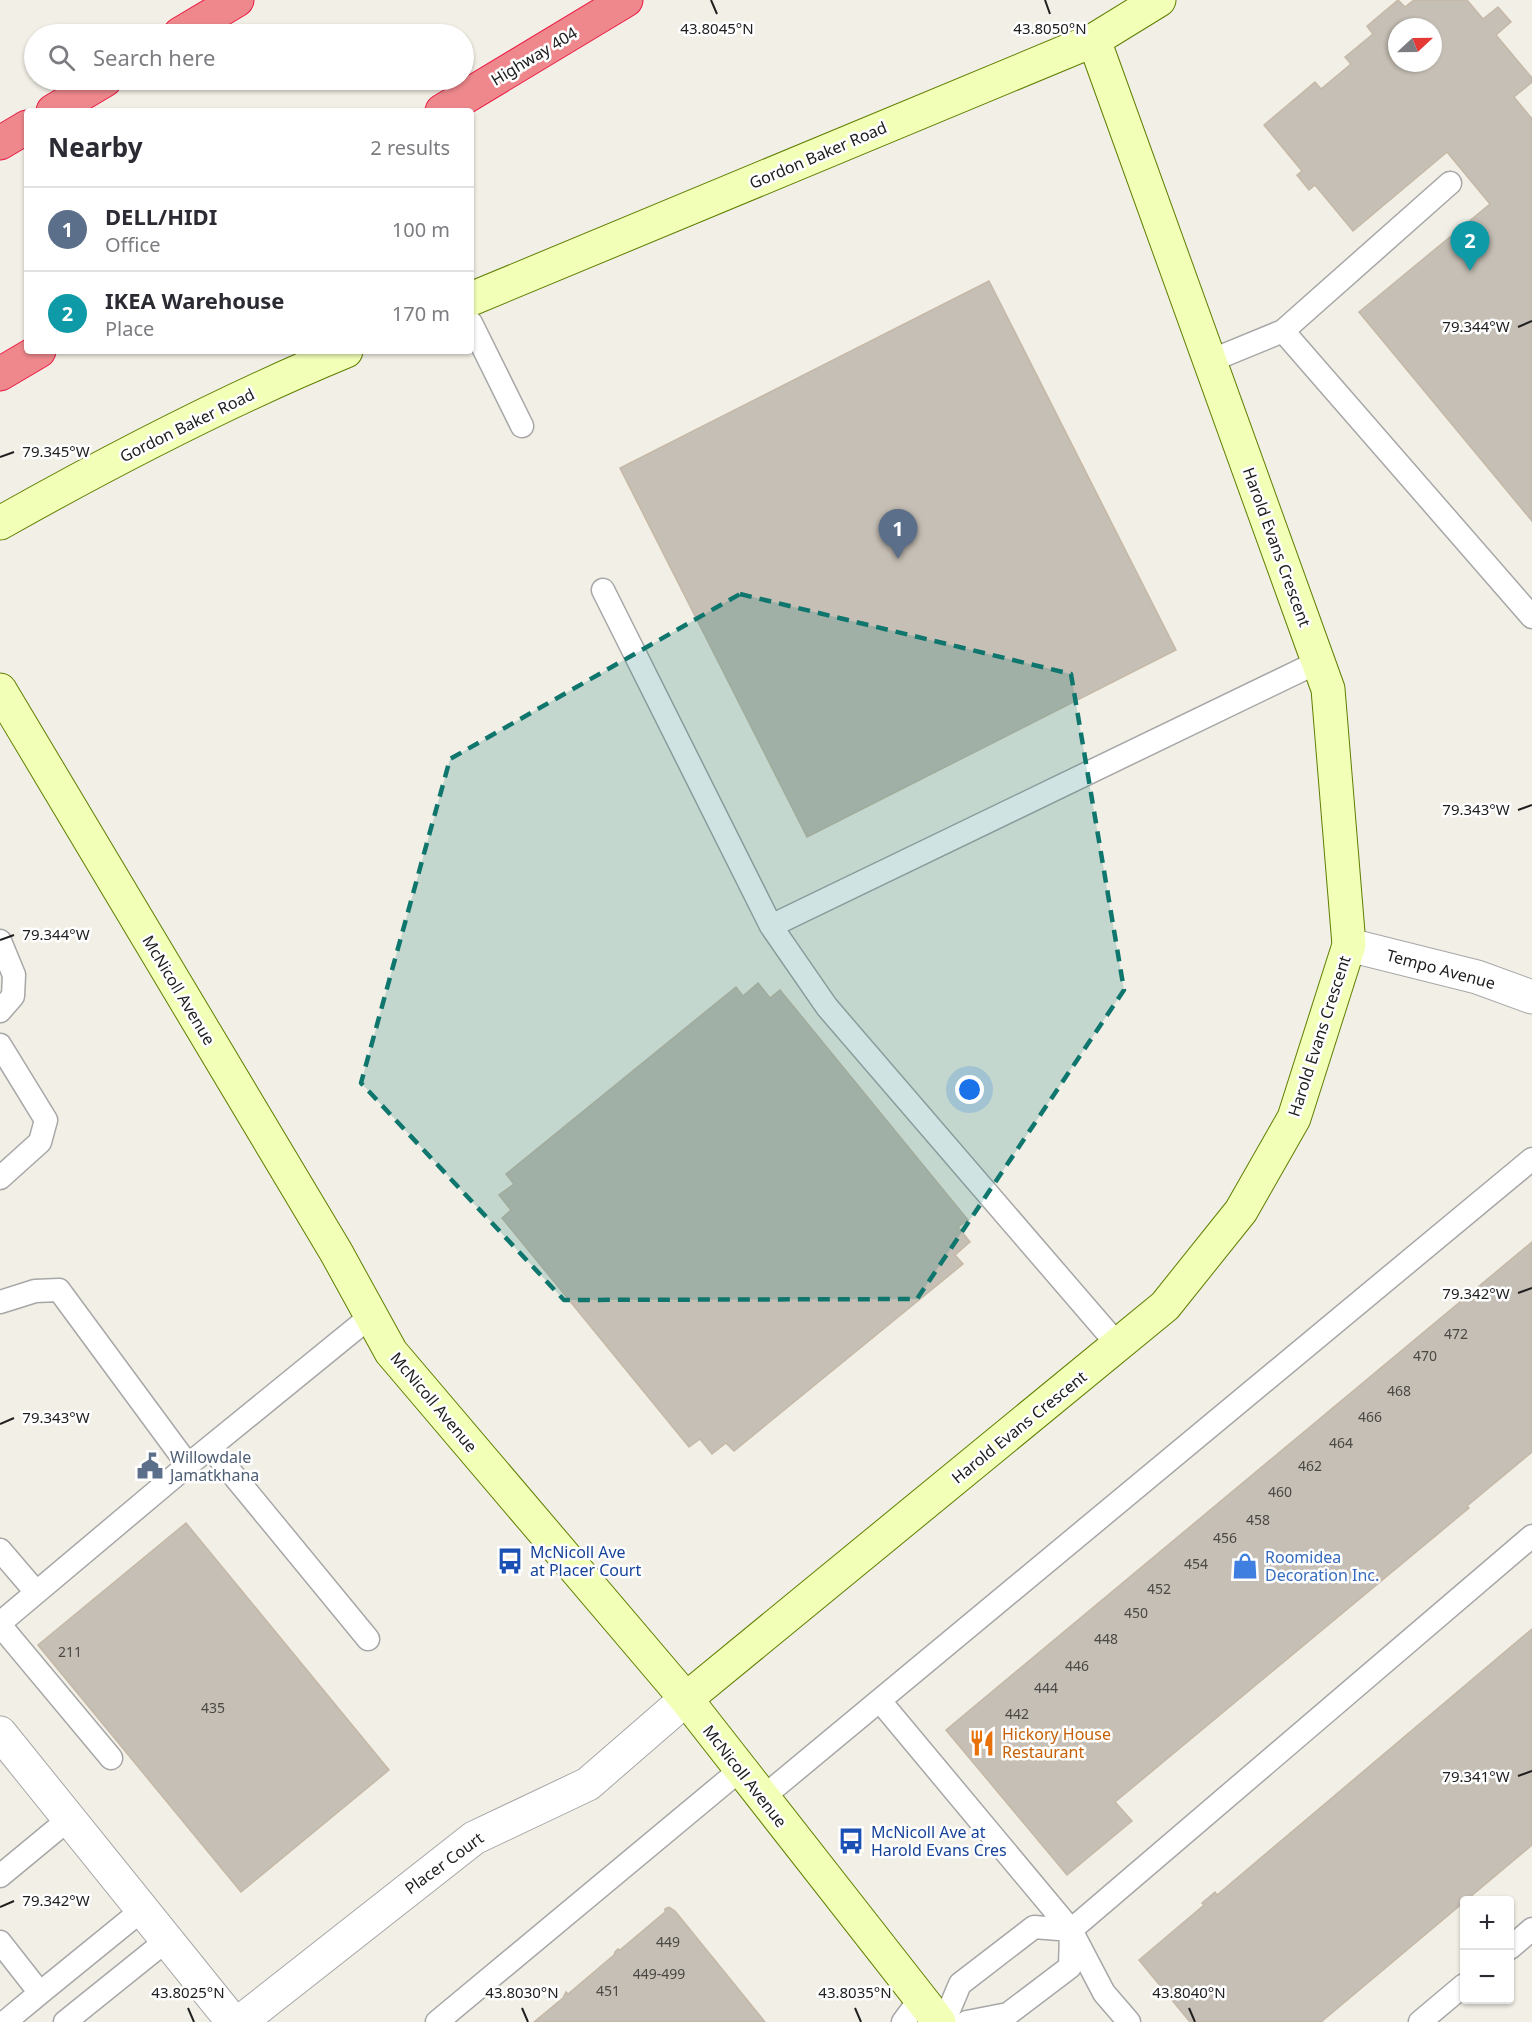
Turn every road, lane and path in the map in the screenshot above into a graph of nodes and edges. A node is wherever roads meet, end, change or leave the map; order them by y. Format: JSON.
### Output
{"nodes":[{"id":1,"x":237,"y":0,"type":"edge"},
{"id":2,"x":626,"y":0,"type":"edge"},
{"id":3,"x":1159,"y":0,"type":"edge"},
{"id":4,"x":197,"y":24,"type":"edge"},
{"id":5,"x":1094,"y":40,"type":"junction"},
{"id":6,"x":88,"y":90,"type":"edge"},
{"id":7,"x":58,"y":108,"type":"edge"},
{"id":8,"x":447,"y":108,"type":"edge"},
{"id":9,"x":24,"y":129,"type":"edge"},
{"id":10,"x":0,"y":143,"type":"edge"},
{"id":11,"x":1450,"y":183,"type":"dead end"},
{"id":12,"x":474,"y":298,"type":"edge"},
{"id":13,"x":474,"y":330,"type":"edge"},
{"id":14,"x":1283,"y":331,"type":"junction"},
{"id":15,"x":34,"y":354,"type":"edge"},
{"id":16,"x":339,"y":354,"type":"edge"},
{"id":17,"x":1210,"y":361,"type":"junction"},
{"id":18,"x":0,"y":374,"type":"edge"},
{"id":19,"x":522,"y":426,"type":"dead end"},
{"id":20,"x":0,"y":523,"type":"edge"},
{"id":21,"x":603,"y":590,"type":"dead end"},
{"id":22,"x":1532,"y":617,"type":"edge"},
{"id":23,"x":1318,"y":662,"type":"junction"},
{"id":24,"x":0,"y":690,"type":"edge"},
{"id":25,"x":771,"y":926,"type":"junction"},
{"id":26,"x":0,"y":941,"type":"edge"},
{"id":27,"x":1348,"y":945,"type":"junction"},
{"id":28,"x":1532,"y":996,"type":"edge"},
{"id":29,"x":0,"y":1011,"type":"edge"},
{"id":30,"x":0,"y":1045,"type":"edge"},
{"id":31,"x":1532,"y":1159,"type":"edge"},
{"id":32,"x":0,"y":1178,"type":"edge"},
{"id":33,"x":0,"y":1302,"type":"edge"},
{"id":34,"x":371,"y":1316,"type":"junction"},
{"id":35,"x":1118,"y":1345,"type":"junction"},
{"id":36,"x":211,"y":1448,"type":"junction"},
{"id":37,"x":188,"y":1466,"type":"junction"},
{"id":38,"x":1532,"y":1536,"type":"edge"},
{"id":39,"x":0,"y":1550,"type":"edge"},
{"id":40,"x":36,"y":1592,"type":"junction"},
{"id":41,"x":0,"y":1624,"type":"edge"},
{"id":42,"x":368,"y":1639,"type":"dead end"},
{"id":43,"x":686,"y":1700,"type":"junction"},
{"id":44,"x":880,"y":1701,"type":"junction"},
{"id":45,"x":0,"y":1733,"type":"edge"},
{"id":46,"x":111,"y":1758,"type":"dead end"},
{"id":47,"x":740,"y":1770,"type":"junction"},
{"id":48,"x":762,"y":1798,"type":"junction"},
{"id":49,"x":69,"y":1819,"type":"junction"},
{"id":50,"x":0,"y":1876,"type":"edge"},
{"id":51,"x":142,"y":1910,"type":"junction"},
{"id":52,"x":1532,"y":1929,"type":"edge"},
{"id":53,"x":1071,"y":1930,"type":"junction"},
{"id":54,"x":167,"y":1940,"type":"junction"},
{"id":55,"x":0,"y":1942,"type":"edge"},
{"id":56,"x":1514,"y":1944,"type":"edge"},
{"id":57,"x":1460,"y":1988,"type":"edge"},
{"id":58,"x":40,"y":1993,"type":"junction"},
{"id":59,"x":920,"y":2014,"type":"edge"},
{"id":60,"x":5,"y":2022,"type":"edge"},
{"id":61,"x":65,"y":2022,"type":"edge"},
{"id":62,"x":233,"y":2022,"type":"edge"},
{"id":63,"x":240,"y":2022,"type":"edge"},
{"id":64,"x":437,"y":2022,"type":"edge"},
{"id":65,"x":944,"y":2022,"type":"edge"},
{"id":66,"x":967,"y":2022,"type":"edge"},
{"id":67,"x":1129,"y":2022,"type":"edge"},
{"id":68,"x":1420,"y":2022,"type":"edge"}],
"edges":[{"from":1,"to":4,"type":"highway"},
{"from":2,"to":8,"type":"highway","name":"Highway 404"},
{"from":3,"to":5,"type":"street","name":"Gordon Baker Road"},
{"from":5,"to":12,"type":"street","name":"Gordon Baker Road"},
{"from":5,"to":17,"type":"street","name":"Harold Evans Crescent"},
{"from":6,"to":7,"type":"highway"},
{"from":9,"to":10,"type":"highway"},
{"from":11,"to":14,"type":"lane"},
{"from":13,"to":19,"type":"lane"},
{"from":14,"to":17,"type":"lane"},
{"from":14,"to":22,"type":"lane"},
{"from":15,"to":18,"type":"highway"},
{"from":16,"to":20,"type":"street","name":"Gordon Baker Road"},
{"from":17,"to":23,"type":"street","name":"Harold Evans Crescent"},
{"from":21,"to":25,"type":"lane"},
{"from":23,"to":25,"type":"lane"},
{"from":23,"to":27,"type":"street","name":"Harold Evans Crescent"},
{"from":24,"to":34,"type":"street","name":"McNicoll Avenue"},
{"from":25,"to":35,"type":"lane"},
{"from":26,"to":29,"type":"lane"},
{"from":27,"to":28,"type":"street","name":"Tempo Avenue"},
{"from":27,"to":35,"type":"street","name":"Harold Evans Crescent"},
{"from":30,"to":32,"type":"lane"},
{"from":31,"to":44,"type":"lane"},
{"from":33,"to":37,"type":"lane"},
{"from":34,"to":36,"type":"lane"},
{"from":34,"to":43,"type":"street","name":"McNicoll Avenue"},
{"from":35,"to":43,"type":"street","name":"Harold Evans Crescent"},
{"from":36,"to":37,"type":"lane"},
{"from":36,"to":42,"type":"lane"},
{"from":37,"to":40,"type":"lane"},
{"from":38,"to":53,"type":"lane"},
{"from":39,"to":40,"type":"lane"},
{"from":40,"to":41,"type":"lane"},
{"from":41,"to":46,"type":"lane"},
{"from":43,"to":47,"type":"street","name":"McNicoll Avenue"},
{"from":43,"to":63,"type":"street","name":"Placer Court"},
{"from":44,"to":48,"type":"lane"},
{"from":44,"to":53,"type":"lane"},
{"from":45,"to":49,"type":"street"},
{"from":47,"to":48,"type":"street","name":"McNicoll Avenue"},
{"from":47,"to":64,"type":"lane"},
{"from":48,"to":59,"type":"street","name":"McNicoll Avenue"},
{"from":49,"to":50,"type":"lane"},
{"from":49,"to":51,"type":"street"},
{"from":51,"to":54,"type":"street"},
{"from":51,"to":58,"type":"lane"},
{"from":52,"to":56,"type":"lane"},
{"from":53,"to":65,"type":"lane"},
{"from":53,"to":66,"type":"lane"},
{"from":53,"to":67,"type":"lane"},
{"from":54,"to":61,"type":"lane"},
{"from":54,"to":62,"type":"street"},
{"from":55,"to":58,"type":"lane"},
{"from":57,"to":68,"type":"lane"},
{"from":58,"to":60,"type":"lane"}]}
